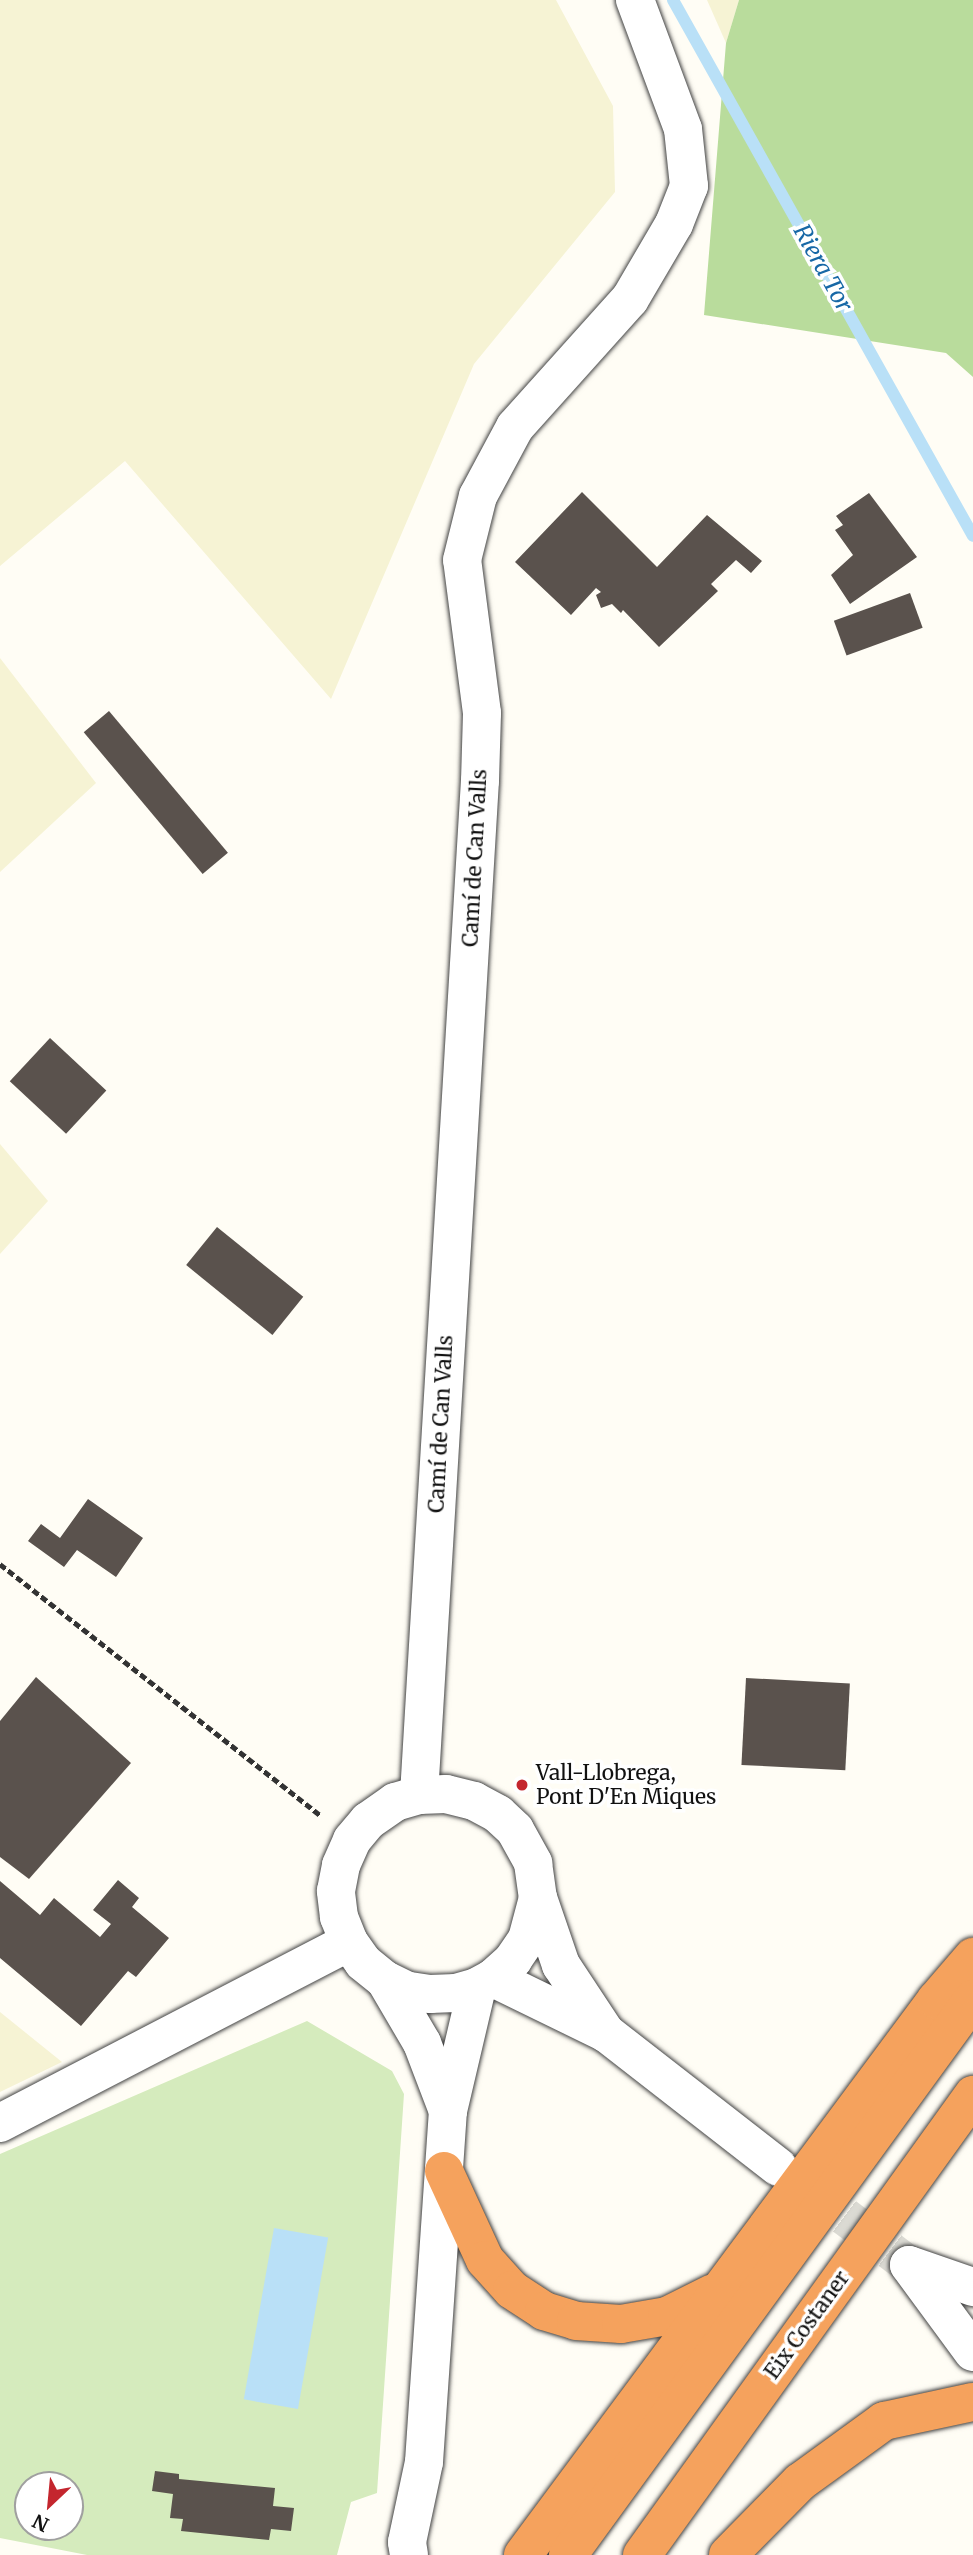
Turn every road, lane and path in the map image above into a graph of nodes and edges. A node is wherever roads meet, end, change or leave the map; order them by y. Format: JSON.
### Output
{"nodes":[{"id":1,"x":635,"y":0,"type":"edge"},
{"id":2,"x":0,"y":1564,"type":"edge"},
{"id":3,"x":419,"y":1795,"type":"junction"},
{"id":4,"x":352,"y":1840,"type":"junction"},
{"id":5,"x":538,"y":1898,"type":"junction"},
{"id":6,"x":349,"y":1942,"type":"junction"},
{"id":7,"x":973,"y":1956,"type":"edge"},
{"id":8,"x":385,"y":1980,"type":"junction"},
{"id":9,"x":485,"y":1982,"type":"junction"},
{"id":10,"x":973,"y":1998,"type":"edge"},
{"id":11,"x":606,"y":2033,"type":"junction"},
{"id":12,"x":973,"y":2095,"type":"edge"},
{"id":13,"x":448,"y":2111,"type":"junction"},
{"id":14,"x":0,"y":2123,"type":"edge"},
{"id":15,"x":778,"y":2167,"type":"tunnel mouth"},
{"id":16,"x":444,"y":2171,"type":"junction"},
{"id":17,"x":973,"y":2287,"type":"edge"},
{"id":18,"x":718,"y":2291,"type":"junction"},
{"id":19,"x":973,"y":2352,"type":"edge"},
{"id":20,"x":973,"y":2402,"type":"edge"},
{"id":21,"x":408,"y":2549,"type":"edge"},
{"id":22,"x":523,"y":2555,"type":"edge"},
{"id":23,"x":568,"y":2555,"type":"edge"},
{"id":24,"x":642,"y":2555,"type":"edge"},
{"id":25,"x":728,"y":2555,"type":"edge"}],
"edges":[{"from":1,"to":3,"type":"street","name":"Camí de Can Valls"},
{"from":2,"to":4,"type":"path"},
{"from":3,"to":4,"type":"street"},
{"from":3,"to":5,"type":"street"},
{"from":4,"to":6,"type":"street"},
{"from":5,"to":9,"type":"street"},
{"from":5,"to":11,"type":"street"},
{"from":6,"to":8,"type":"street"},
{"from":6,"to":14,"type":"street"},
{"from":7,"to":18,"type":"highway"},
{"from":8,"to":9,"type":"street"},
{"from":8,"to":13,"type":"street"},
{"from":9,"to":11,"type":"street"},
{"from":9,"to":13,"type":"street"},
{"from":10,"to":23,"type":"highway"},
{"from":11,"to":15,"type":"street"},
{"from":12,"to":24,"type":"highway","name":"Eix Costaner"},
{"from":13,"to":16,"type":"street"},
{"from":16,"to":18,"type":"highway"},
{"from":16,"to":21,"type":"street"},
{"from":17,"to":19,"type":"street"},
{"from":18,"to":22,"type":"highway"},
{"from":20,"to":25,"type":"highway"}]}
